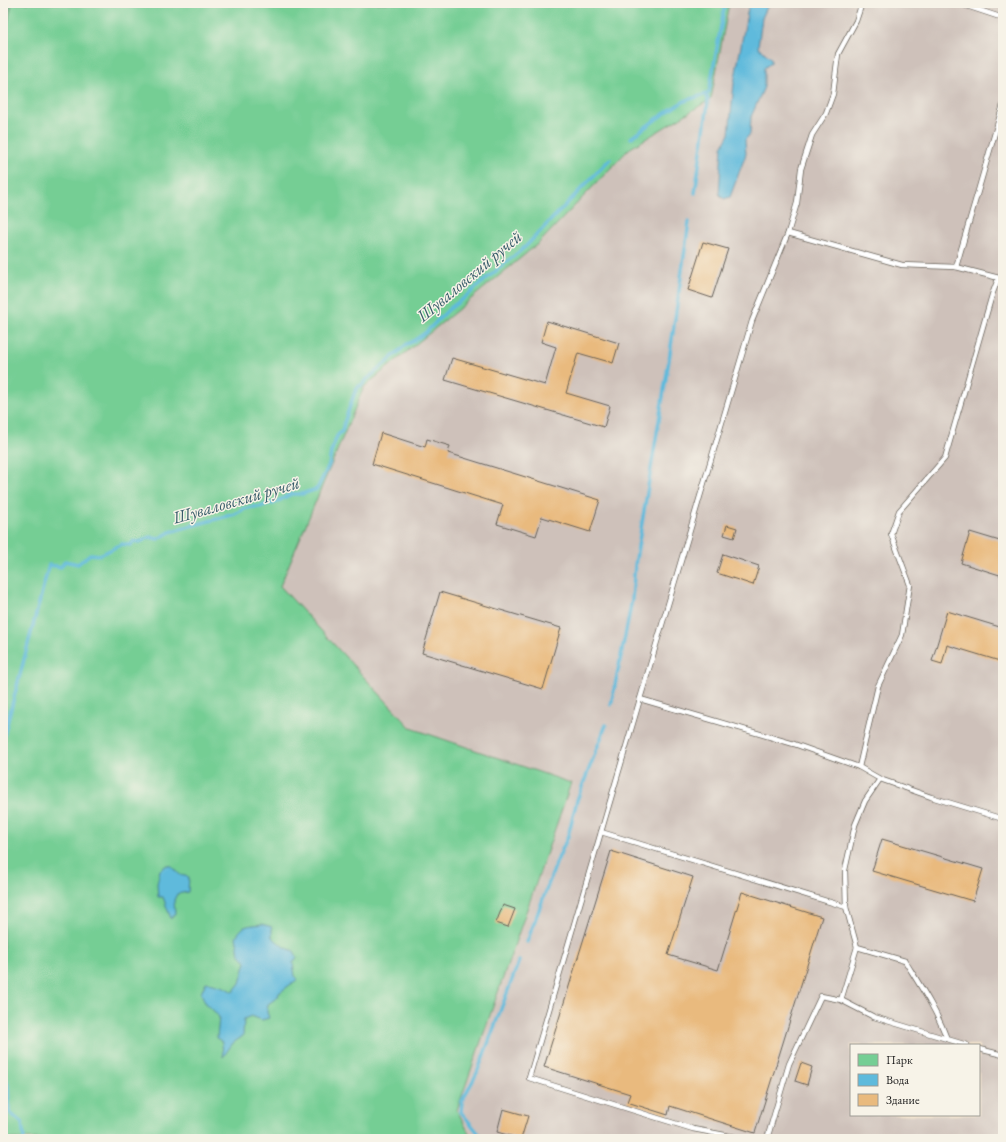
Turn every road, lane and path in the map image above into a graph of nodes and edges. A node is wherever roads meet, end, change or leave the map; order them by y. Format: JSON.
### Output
{"nodes":[{"id":1,"x":862,"y":3,"type":"edge"},
{"id":2,"x":958,"y":3,"type":"edge"},
{"id":3,"x":1003,"y":18,"type":"edge"},
{"id":4,"x":1003,"y":105,"type":"edge"},
{"id":5,"x":788,"y":233,"type":"junction"},
{"id":6,"x":956,"y":267,"type":"junction"},
{"id":7,"x":1000,"y":279,"type":"edge"},
{"id":8,"x":640,"y":699,"type":"junction"},
{"id":9,"x":859,"y":767,"type":"junction"},
{"id":10,"x":880,"y":779,"type":"junction"},
{"id":11,"x":1003,"y":819,"type":"edge"},
{"id":12,"x":602,"y":832,"type":"junction"},
{"id":13,"x":846,"y":907,"type":"junction"},
{"id":14,"x":857,"y":947,"type":"junction"},
{"id":15,"x":841,"y":1000,"type":"junction"},
{"id":16,"x":948,"y":1039,"type":"junction"},
{"id":17,"x":964,"y":1044,"type":"edge"},
{"id":18,"x":980,"y":1049,"type":"edge"},
{"id":19,"x":1003,"y":1055,"type":"edge"},
{"id":20,"x":746,"y":1139,"type":"edge"},
{"id":21,"x":766,"y":1139,"type":"edge"}],
"edges":[{"from":1,"to":5,"type":"lane"},
{"from":2,"to":3,"type":"lane"},
{"from":4,"to":6,"type":"lane"},
{"from":5,"to":6,"type":"lane"},
{"from":5,"to":8,"type":"lane"},
{"from":6,"to":7,"type":"lane"},
{"from":7,"to":9,"type":"lane"},
{"from":8,"to":9,"type":"lane"},
{"from":8,"to":12,"type":"lane"},
{"from":9,"to":10,"type":"lane"},
{"from":10,"to":11,"type":"lane"},
{"from":10,"to":13,"type":"lane"},
{"from":12,"to":13,"type":"lane"},
{"from":12,"to":20,"type":"lane"},
{"from":13,"to":14,"type":"lane"},
{"from":14,"to":15,"type":"lane"},
{"from":14,"to":16,"type":"lane"},
{"from":15,"to":16,"type":"lane"},
{"from":15,"to":21,"type":"lane"},
{"from":16,"to":17,"type":"lane"},
{"from":18,"to":19,"type":"lane"}]}
